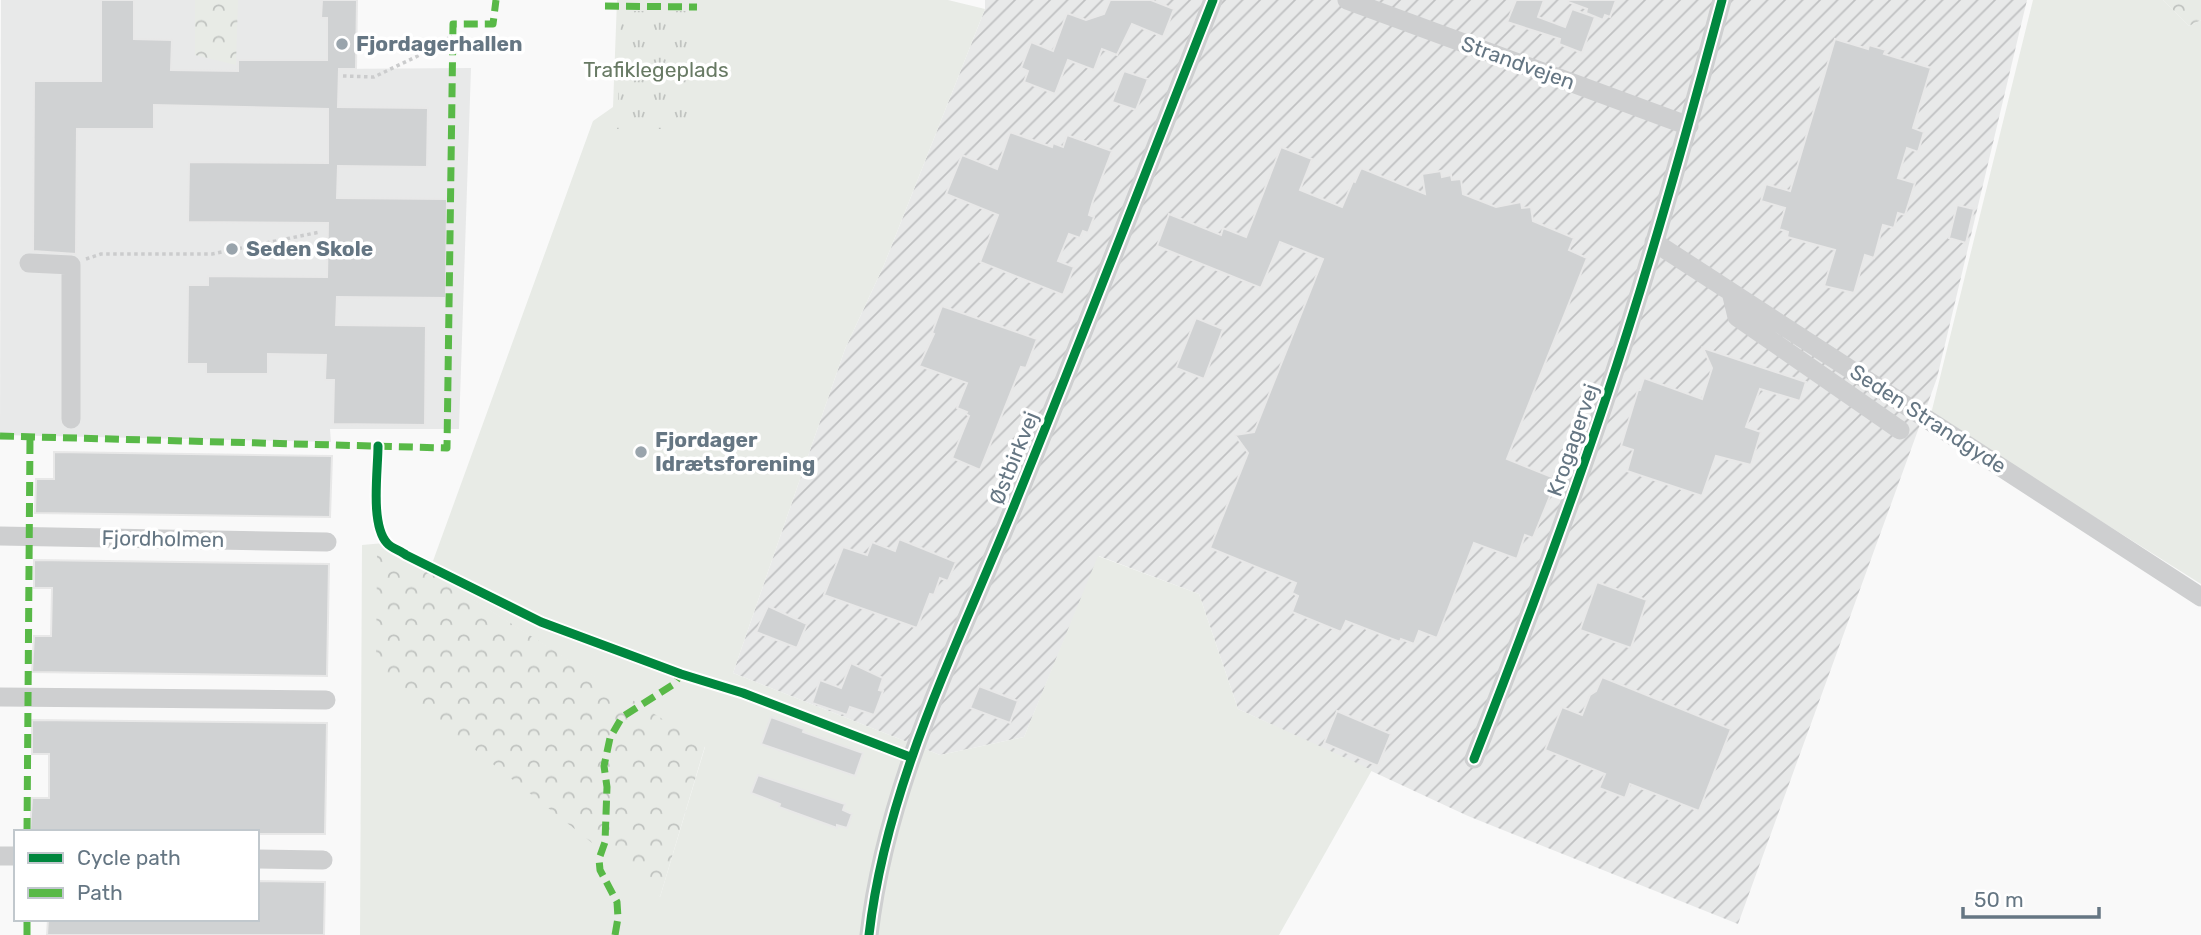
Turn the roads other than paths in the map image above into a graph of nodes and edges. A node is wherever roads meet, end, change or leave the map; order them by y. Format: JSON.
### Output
{"nodes":[{"id":1,"x":1213,"y":0,"type":"edge"},
{"id":2,"x":1347,"y":0,"type":"edge"},
{"id":3,"x":1722,"y":0,"type":"edge"},
{"id":4,"x":1689,"y":126,"type":"junction"},
{"id":5,"x":1654,"y":242,"type":"junction"},
{"id":6,"x":29,"y":263,"type":"dead end"},
{"id":7,"x":1731,"y":292,"type":"junction"},
{"id":8,"x":71,"y":419,"type":"dead end"},
{"id":9,"x":1900,"y":430,"type":"dead end"},
{"id":10,"x":0,"y":536,"type":"edge"},
{"id":11,"x":327,"y":541,"type":"dead end"},
{"id":12,"x":2201,"y":597,"type":"edge"},
{"id":13,"x":0,"y":697,"type":"edge"},
{"id":14,"x":326,"y":700,"type":"dead end"},
{"id":15,"x":1474,"y":759,"type":"dead end"},
{"id":16,"x":259,"y":859,"type":"edge"},
{"id":17,"x":323,"y":860,"type":"dead end"},
{"id":18,"x":869,"y":935,"type":"edge"}],
"edges":[{"from":1,"to":18,"type":"street","name":"Østbirkvej"},
{"from":2,"to":4,"type":"street","name":"Strandvejen"},
{"from":3,"to":4,"type":"street","name":"Krogagervej"},
{"from":4,"to":5,"type":"street","name":"Krogagervej"},
{"from":5,"to":7,"type":"street","name":"Seden Strandgyde"},
{"from":5,"to":15,"type":"street","name":"Krogagervej"},
{"from":6,"to":8,"type":"street"},
{"from":7,"to":9,"type":"street"},
{"from":7,"to":12,"type":"street","name":"Seden Strandgyde"},
{"from":10,"to":11,"type":"street","name":"Fjordholmen"},
{"from":13,"to":14,"type":"street"},
{"from":16,"to":17,"type":"street"}]}
